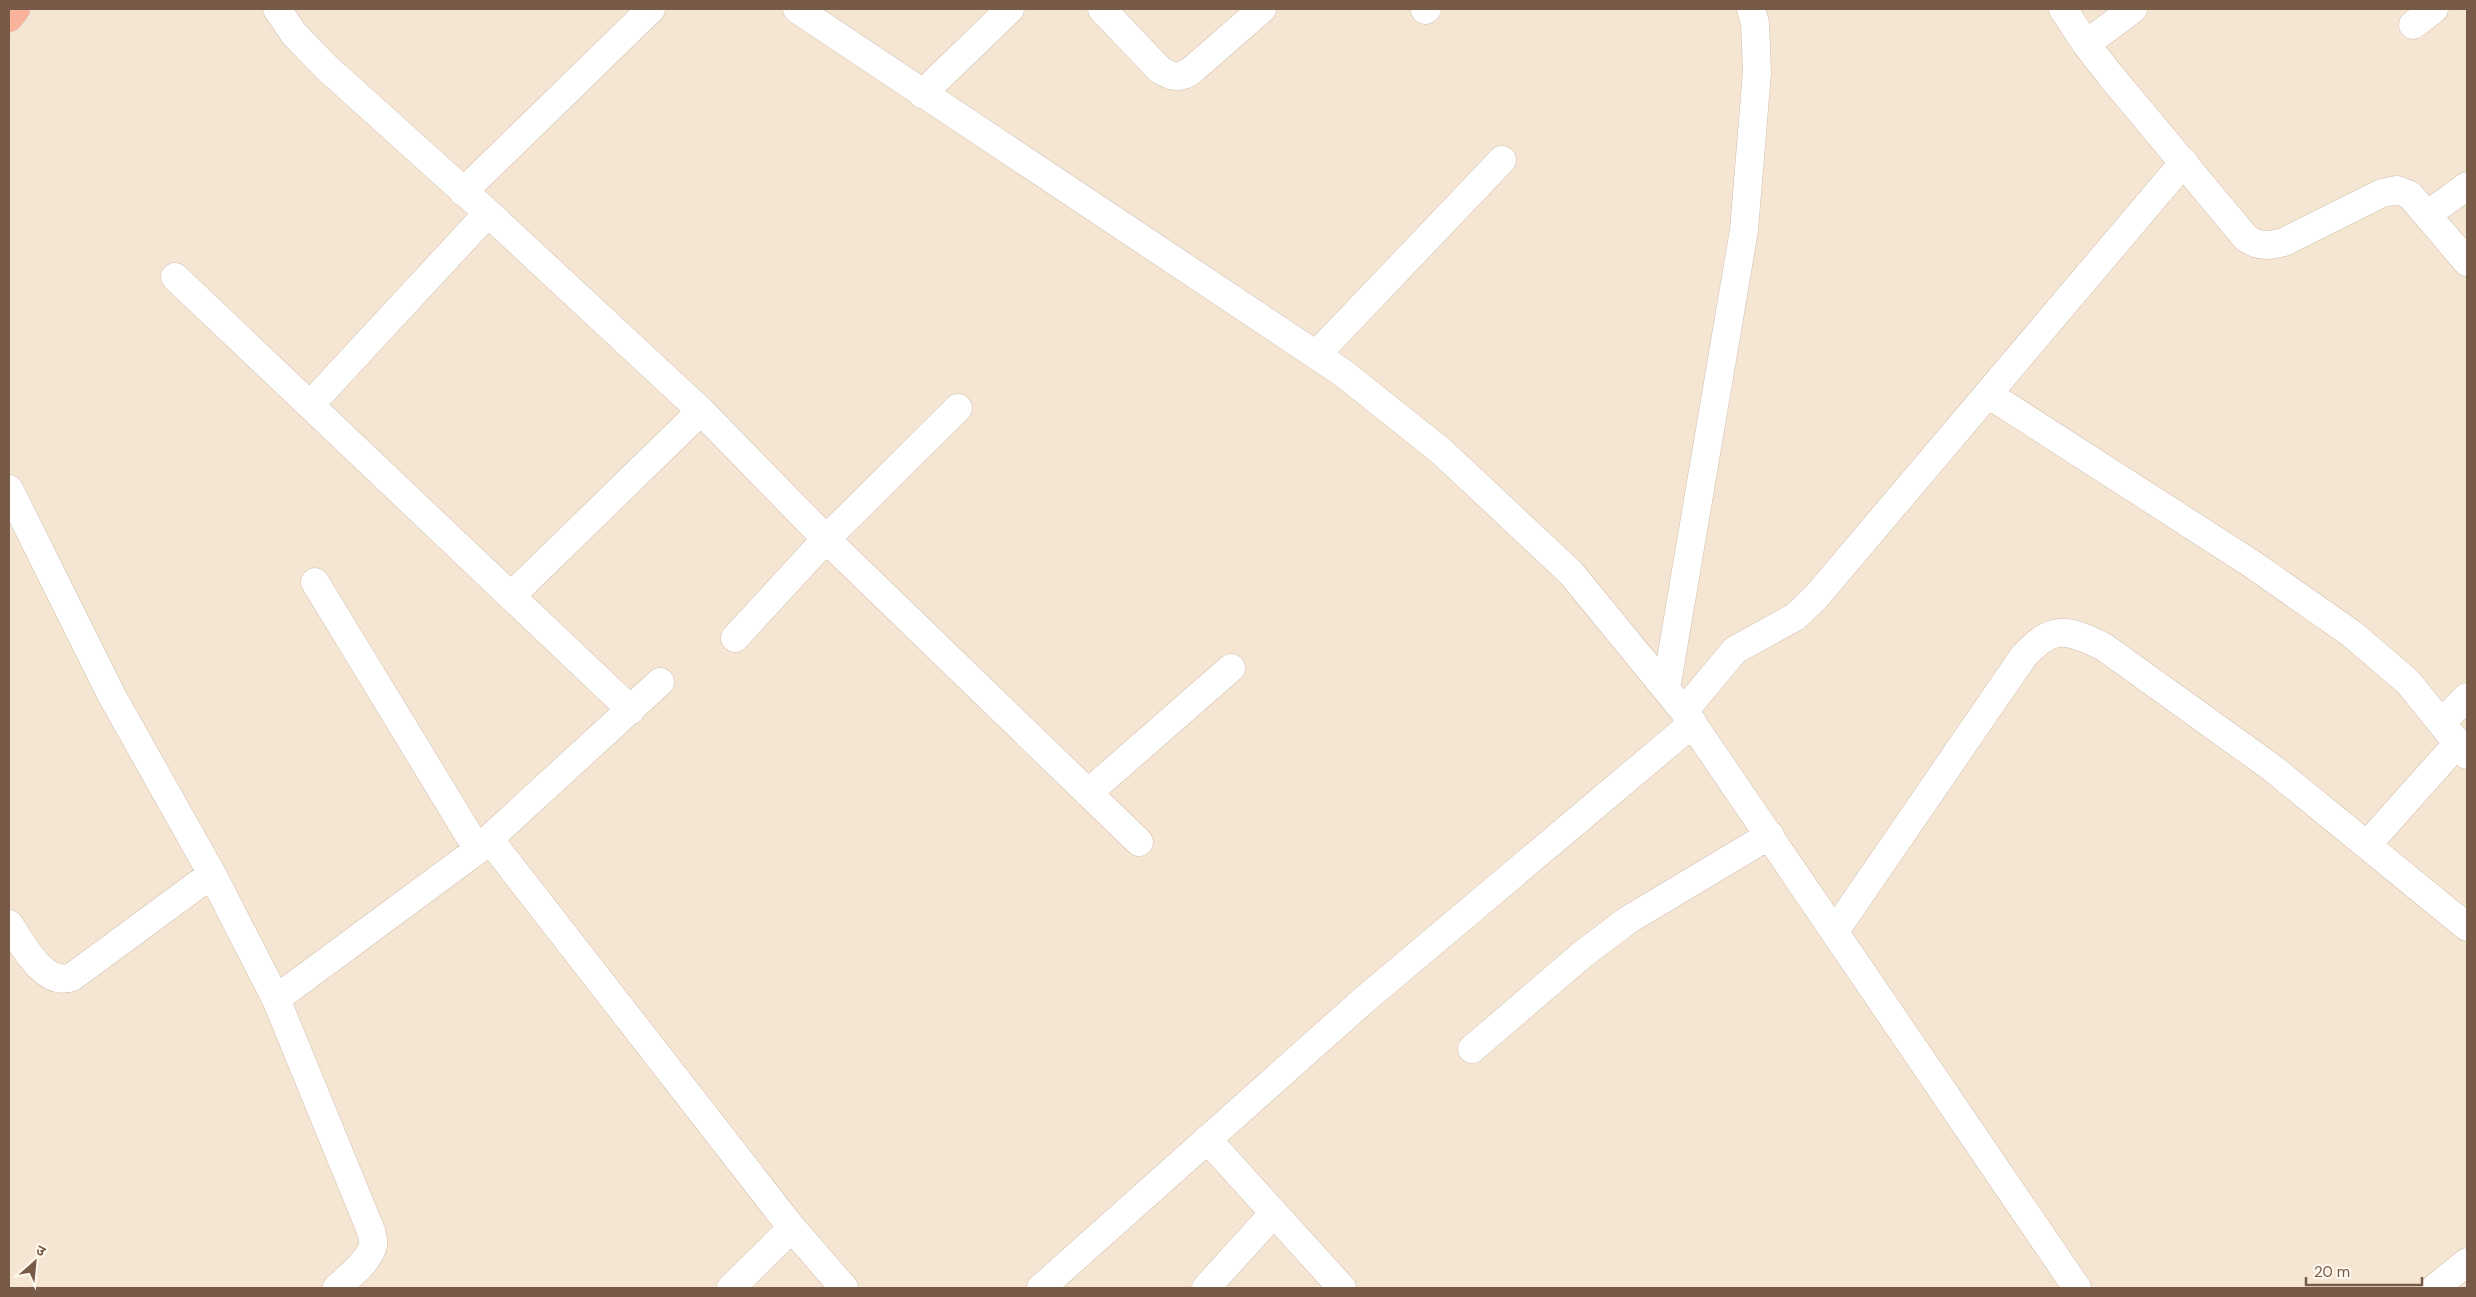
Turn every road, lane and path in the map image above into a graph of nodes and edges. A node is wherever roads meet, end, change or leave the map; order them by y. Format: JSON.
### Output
{"nodes":[{"id":1,"x":16,"y":9,"type":"edge"},
{"id":2,"x":277,"y":9,"type":"edge"},
{"id":3,"x":651,"y":9,"type":"edge"},
{"id":4,"x":797,"y":9,"type":"edge"},
{"id":5,"x":1010,"y":9,"type":"edge"},
{"id":6,"x":1102,"y":9,"type":"edge"},
{"id":7,"x":1262,"y":9,"type":"edge"},
{"id":8,"x":1751,"y":9,"type":"edge"},
{"id":9,"x":2063,"y":9,"type":"edge"},
{"id":10,"x":2133,"y":9,"type":"edge"},
{"id":11,"x":9,"y":18,"type":"edge"},
{"id":12,"x":2086,"y":44,"type":"junction"},
{"id":13,"x":922,"y":94,"type":"junction"},
{"id":14,"x":1502,"y":160,"type":"dead end"},
{"id":15,"x":2184,"y":162,"type":"junction"},
{"id":16,"x":2467,"y":186,"type":"edge"},
{"id":17,"x":463,"y":192,"type":"junction"},
{"id":18,"x":488,"y":213,"type":"junction"},
{"id":19,"x":2427,"y":216,"type":"junction"},
{"id":20,"x":2467,"y":262,"type":"edge"},
{"id":21,"x":175,"y":277,"type":"dead end"},
{"id":22,"x":1316,"y":355,"type":"junction"},
{"id":23,"x":1988,"y":394,"type":"junction"},
{"id":24,"x":310,"y":405,"type":"junction"},
{"id":25,"x":958,"y":408,"type":"dead end"},
{"id":26,"x":701,"y":411,"type":"junction"},
{"id":27,"x":9,"y":489,"type":"edge"},
{"id":28,"x":826,"y":540,"type":"junction"},
{"id":29,"x":315,"y":582,"type":"dead end"},
{"id":30,"x":511,"y":596,"type":"junction"},
{"id":31,"x":735,"y":638,"type":"dead end"},
{"id":32,"x":1231,"y":668,"type":"dead end"},
{"id":33,"x":660,"y":682,"type":"dead end"},
{"id":34,"x":1666,"y":689,"type":"junction"},
{"id":35,"x":2467,"y":697,"type":"edge"},
{"id":36,"x":631,"y":710,"type":"junction"},
{"id":37,"x":1689,"y":717,"type":"junction"},
{"id":38,"x":2442,"y":722,"type":"junction"},
{"id":39,"x":2462,"y":750,"type":"edge"},
{"id":40,"x":1088,"y":794,"type":"junction"},
{"id":41,"x":1770,"y":835,"type":"junction"},
{"id":42,"x":1139,"y":842,"type":"dead end"},
{"id":43,"x":484,"y":845,"type":"junction"},
{"id":44,"x":2367,"y":845,"type":"junction"},
{"id":45,"x":212,"y":874,"type":"junction"},
{"id":46,"x":9,"y":924,"type":"edge"},
{"id":47,"x":2467,"y":927,"type":"edge"},
{"id":48,"x":1835,"y":931,"type":"junction"},
{"id":49,"x":276,"y":999,"type":"junction"},
{"id":50,"x":1472,"y":1049,"type":"dead end"},
{"id":51,"x":1207,"y":1139,"type":"junction"},
{"id":52,"x":1274,"y":1214,"type":"junction"},
{"id":53,"x":792,"y":1228,"type":"junction"},
{"id":54,"x":2467,"y":1262,"type":"edge"},
{"id":55,"x":337,"y":1288,"type":"edge"},
{"id":56,"x":731,"y":1288,"type":"edge"},
{"id":57,"x":844,"y":1288,"type":"edge"},
{"id":58,"x":1041,"y":1288,"type":"edge"},
{"id":59,"x":1206,"y":1288,"type":"edge"},
{"id":60,"x":1342,"y":1288,"type":"edge"},
{"id":61,"x":2077,"y":1288,"type":"edge"},
{"id":62,"x":2435,"y":1288,"type":"edge"}],
"edges":[{"from":1,"to":11,"type":"highway"},
{"from":2,"to":17,"type":"street"},
{"from":3,"to":17,"type":"street"},
{"from":4,"to":13,"type":"street"},
{"from":5,"to":13,"type":"street"},
{"from":6,"to":7,"type":"street"},
{"from":8,"to":34,"type":"street"},
{"from":9,"to":12,"type":"street"},
{"from":10,"to":12,"type":"street"},
{"from":12,"to":15,"type":"street"},
{"from":13,"to":22,"type":"street"},
{"from":14,"to":22,"type":"street"},
{"from":15,"to":19,"type":"street"},
{"from":15,"to":23,"type":"street"},
{"from":16,"to":19,"type":"street"},
{"from":17,"to":18,"type":"street"},
{"from":18,"to":24,"type":"street"},
{"from":18,"to":26,"type":"street"},
{"from":19,"to":20,"type":"street"},
{"from":21,"to":24,"type":"street"},
{"from":22,"to":34,"type":"street"},
{"from":23,"to":37,"type":"street"},
{"from":23,"to":38,"type":"street"},
{"from":24,"to":30,"type":"street"},
{"from":25,"to":28,"type":"street"},
{"from":26,"to":28,"type":"street"},
{"from":26,"to":30,"type":"street"},
{"from":27,"to":45,"type":"street"},
{"from":28,"to":31,"type":"street"},
{"from":28,"to":40,"type":"street"},
{"from":29,"to":43,"type":"street"},
{"from":30,"to":36,"type":"street"},
{"from":32,"to":40,"type":"street"},
{"from":33,"to":36,"type":"street"},
{"from":34,"to":37,"type":"street"},
{"from":35,"to":38,"type":"street"},
{"from":36,"to":43,"type":"street"},
{"from":37,"to":41,"type":"street"},
{"from":37,"to":51,"type":"street"},
{"from":38,"to":39,"type":"street"},
{"from":39,"to":44,"type":"street"},
{"from":40,"to":42,"type":"street"},
{"from":41,"to":48,"type":"street"},
{"from":41,"to":50,"type":"street"},
{"from":43,"to":49,"type":"street"},
{"from":43,"to":53,"type":"street"},
{"from":44,"to":47,"type":"street"},
{"from":44,"to":48,"type":"street"},
{"from":45,"to":46,"type":"street"},
{"from":45,"to":49,"type":"street"},
{"from":48,"to":61,"type":"street"},
{"from":49,"to":55,"type":"street"},
{"from":51,"to":52,"type":"street"},
{"from":51,"to":58,"type":"street"},
{"from":52,"to":59,"type":"street"},
{"from":52,"to":60,"type":"street"},
{"from":53,"to":56,"type":"street"},
{"from":53,"to":57,"type":"street"},
{"from":54,"to":62,"type":"street"}]}
